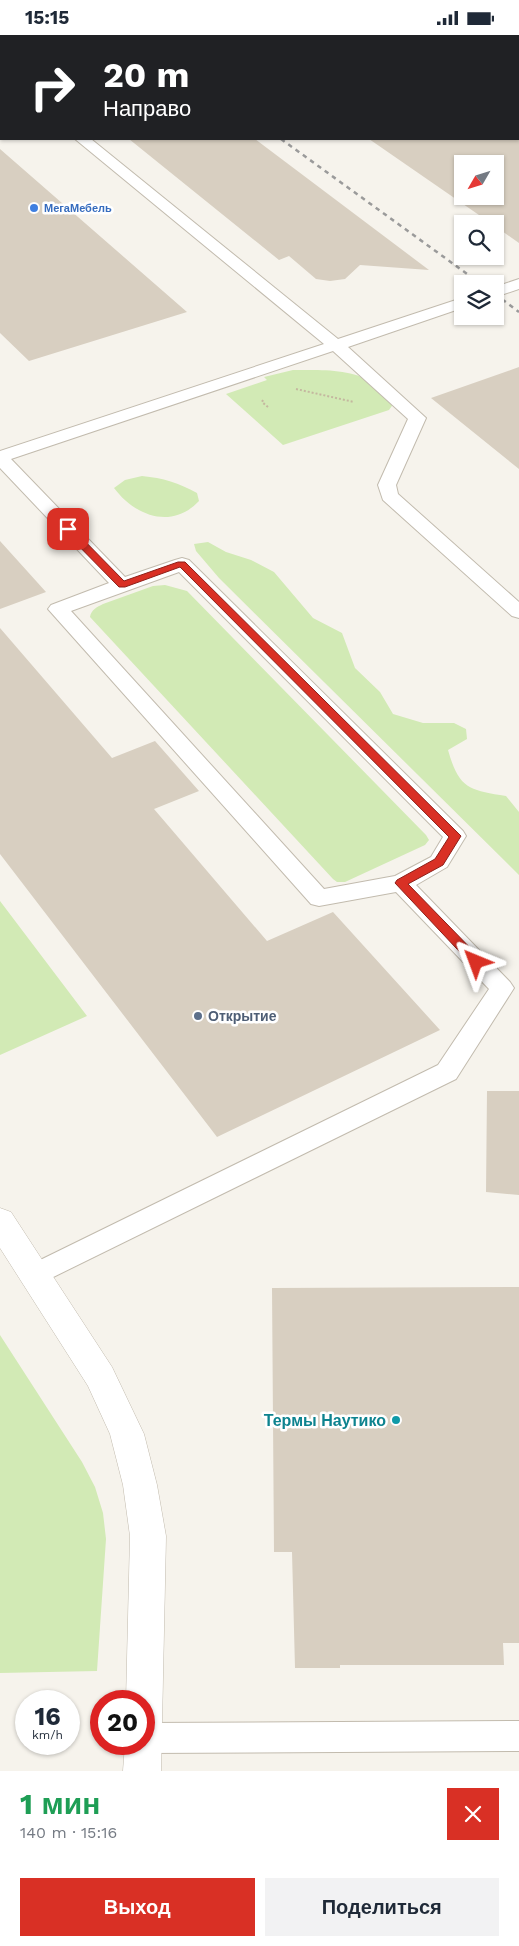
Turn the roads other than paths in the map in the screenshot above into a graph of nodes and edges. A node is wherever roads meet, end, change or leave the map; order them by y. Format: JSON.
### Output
{"nodes":[{"id":1,"x":83,"y":140,"type":"edge"},
{"id":2,"x":519,"y":284,"type":"edge"},
{"id":3,"x":504,"y":289,"type":"edge"},
{"id":4,"x":454,"y":306,"type":"edge"},
{"id":5,"x":336,"y":345,"type":"junction"},
{"id":6,"x":0,"y":457,"type":"edge"},
{"id":7,"x":122,"y":585,"type":"junction"},
{"id":8,"x":519,"y":612,"type":"edge"},
{"id":9,"x":400,"y":883,"type":"junction"},
{"id":10,"x":0,"y":1221,"type":"edge"},
{"id":11,"x":35,"y":1275,"type":"junction"},
{"id":12,"x":145,"y":1690,"type":"edge"},
{"id":13,"x":519,"y":1736,"type":"edge"},
{"id":14,"x":155,"y":1741,"type":"edge"},
{"id":15,"x":143,"y":1755,"type":"edge"},
{"id":16,"x":142,"y":1771,"type":"edge"}],
"edges":[{"from":1,"to":5,"type":"lane"},
{"from":2,"to":3,"type":"lane"},
{"from":4,"to":5,"type":"lane"},
{"from":5,"to":6,"type":"lane"},
{"from":5,"to":8,"type":"lane"},
{"from":6,"to":7,"type":"lane"},
{"from":7,"to":9,"type":"lane"},
{"from":7,"to":9,"type":"lane"},
{"from":9,"to":11,"type":"lane"},
{"from":10,"to":11,"type":"street"},
{"from":11,"to":12,"type":"street"},
{"from":13,"to":14,"type":"lane"},
{"from":15,"to":16,"type":"street"}]}
